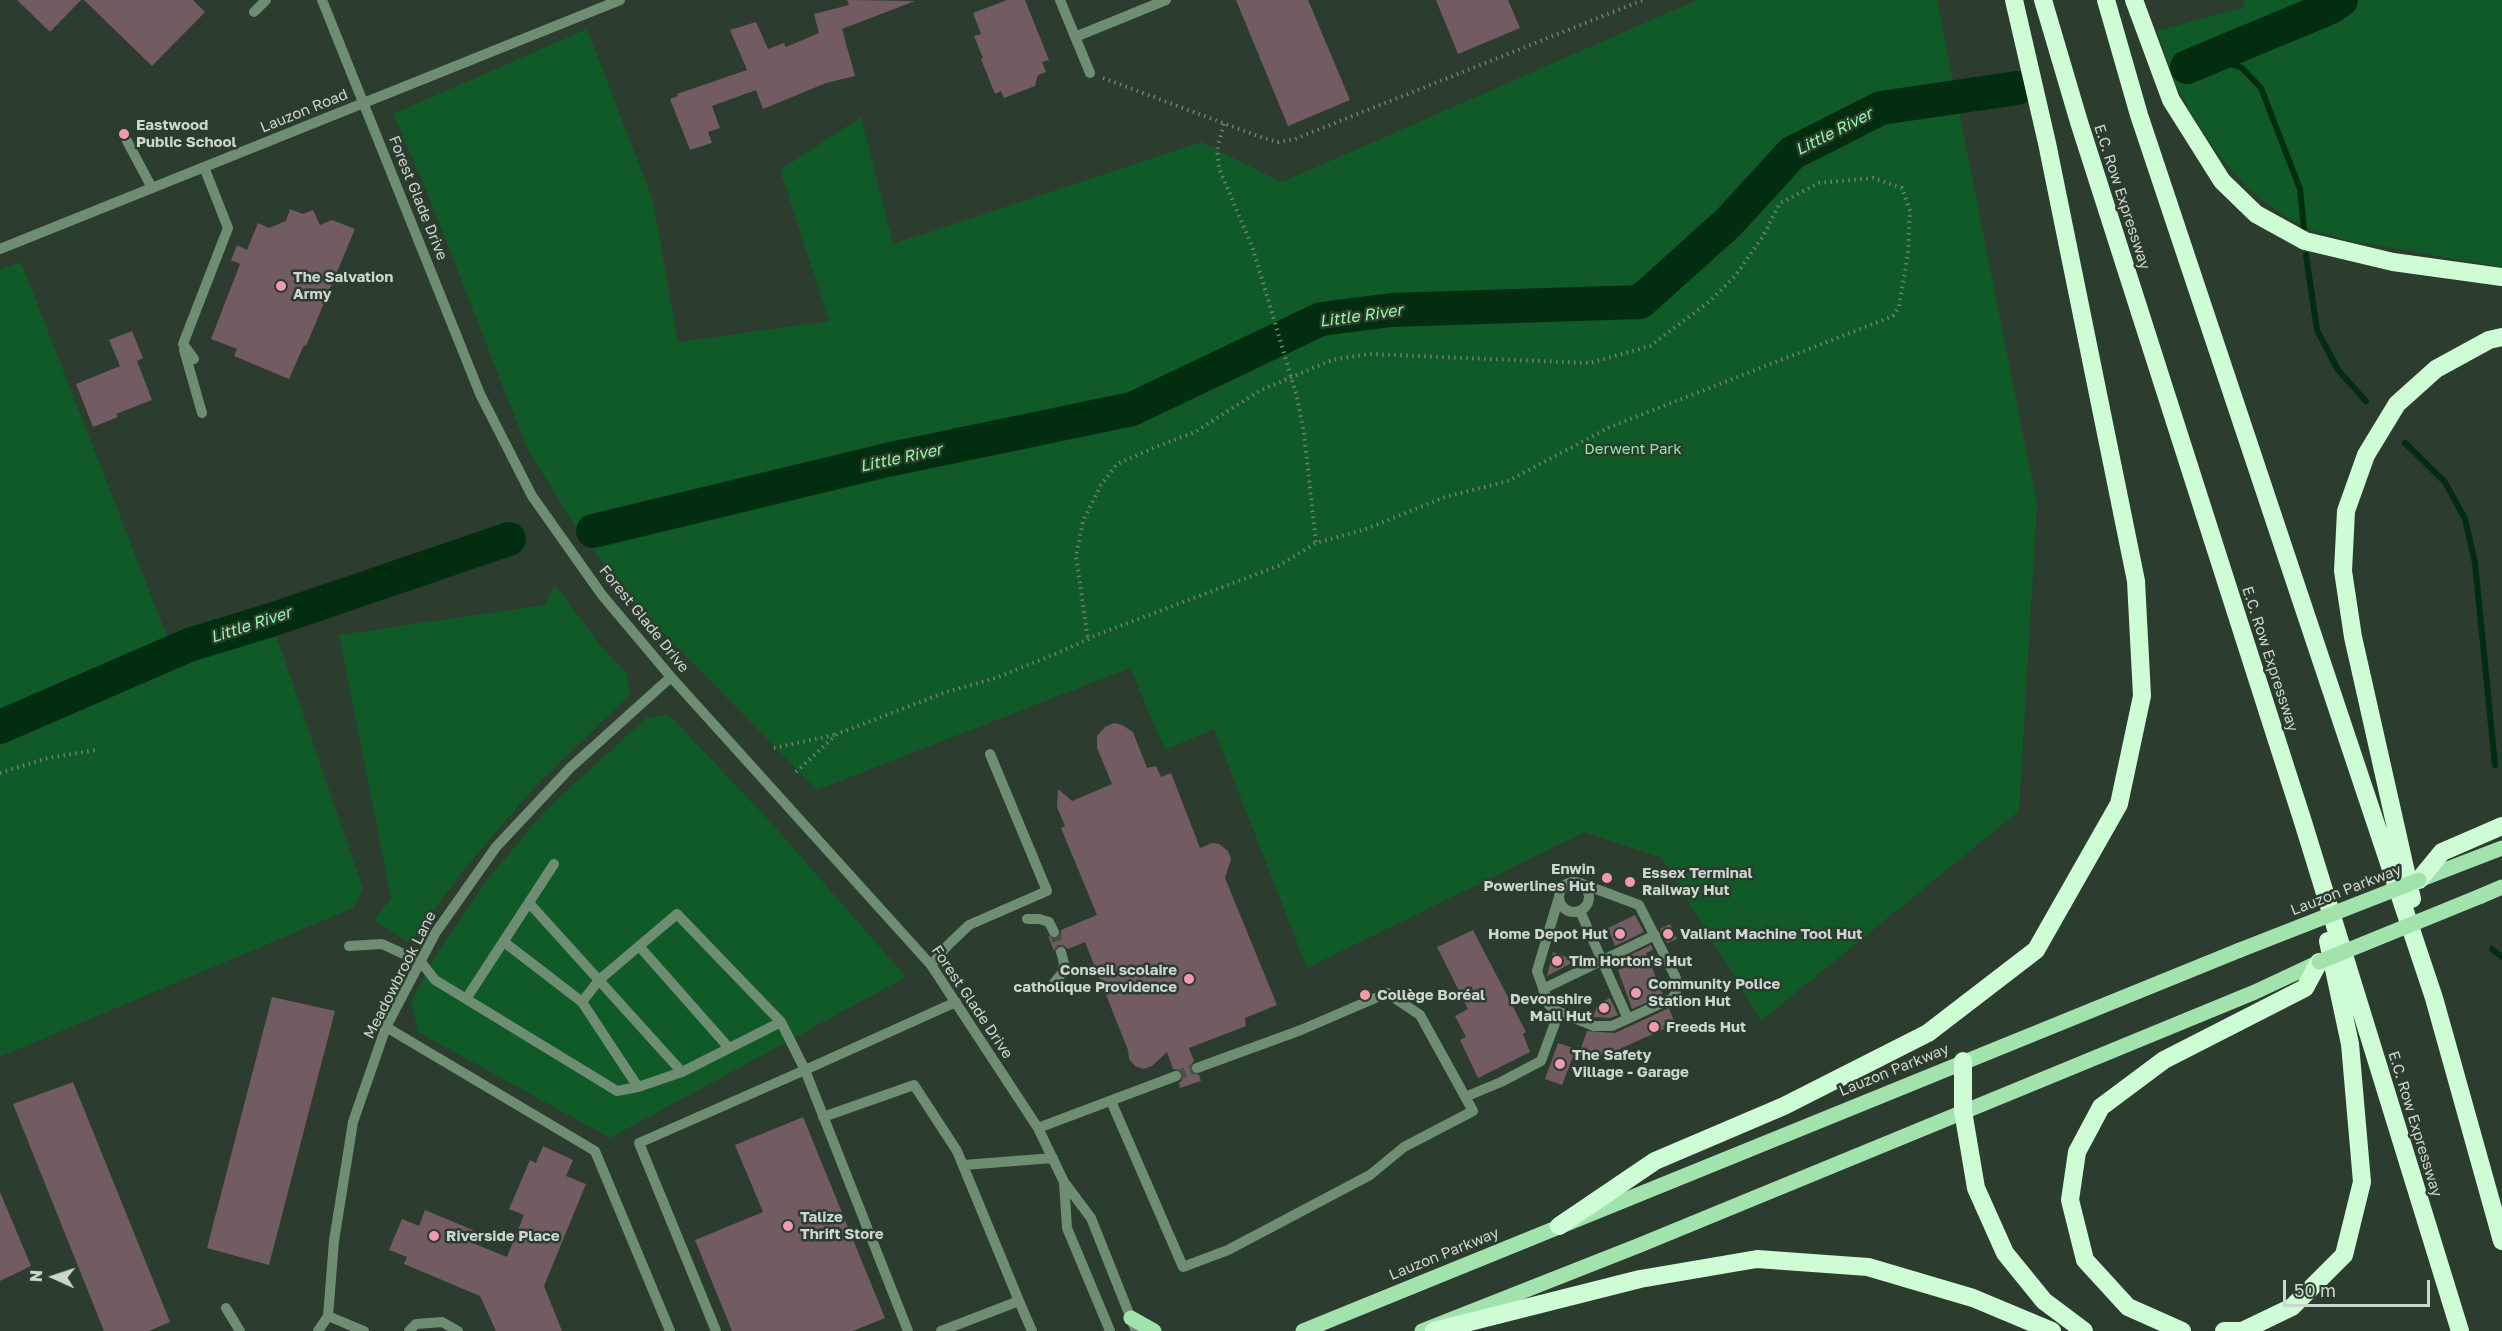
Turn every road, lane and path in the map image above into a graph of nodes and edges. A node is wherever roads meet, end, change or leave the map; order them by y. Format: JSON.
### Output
{"nodes":[{"id":1,"x":266,"y":0,"type":"edge"},
{"id":2,"x":322,"y":0,"type":"edge"},
{"id":3,"x":620,"y":0,"type":"edge"},
{"id":4,"x":1060,"y":0,"type":"edge"},
{"id":5,"x":1166,"y":0,"type":"edge"},
{"id":6,"x":1643,"y":0,"type":"edge"},
{"id":7,"x":2014,"y":0,"type":"edge"},
{"id":8,"x":2043,"y":0,"type":"edge"},
{"id":9,"x":2106,"y":0,"type":"edge"},
{"id":10,"x":2134,"y":0,"type":"edge"},
{"id":11,"x":254,"y":12,"type":"dead end"},
{"id":12,"x":1075,"y":37,"type":"junction"},
{"id":13,"x":1090,"y":73,"type":"joint"},
{"id":14,"x":365,"y":103,"type":"junction"},
{"id":15,"x":1224,"y":124,"type":"junction"},
{"id":16,"x":127,"y":141,"type":"dead end"},
{"id":17,"x":204,"y":167,"type":"junction"},
{"id":18,"x":152,"y":188,"type":"junction"},
{"id":19,"x":0,"y":249,"type":"edge"},
{"id":20,"x":2502,"y":277,"type":"edge"},
{"id":21,"x":2502,"y":338,"type":"edge"},
{"id":22,"x":183,"y":344,"type":"junction"},
{"id":23,"x":194,"y":359,"type":"dead end"},
{"id":24,"x":1291,"y":378,"type":"junction"},
{"id":25,"x":202,"y":412,"type":"dead end"},
{"id":26,"x":1316,"y":543,"type":"junction"},
{"id":27,"x":1088,"y":639,"type":"junction"},
{"id":28,"x":671,"y":677,"type":"junction"},
{"id":29,"x":837,"y":734,"type":"junction"},
{"id":30,"x":774,"y":748,"type":"dead end"},
{"id":31,"x":96,"y":750,"type":"dead end"},
{"id":32,"x":990,"y":754,"type":"dead end"},
{"id":33,"x":796,"y":772,"type":"dead end"},
{"id":34,"x":0,"y":773,"type":"edge"},
{"id":35,"x":2303,"y":822,"type":"junction"},
{"id":36,"x":2502,"y":826,"type":"edge"},
{"id":37,"x":2502,"y":848,"type":"edge"},
{"id":38,"x":554,"y":864,"type":"dead end"},
{"id":39,"x":2419,"y":880,"type":"junction"},
{"id":40,"x":1580,"y":883,"type":"junction"},
{"id":41,"x":2502,"y":887,"type":"edge"},
{"id":42,"x":1559,"y":897,"type":"junction"},
{"id":43,"x":530,"y":904,"type":"junction"},
{"id":44,"x":1580,"y":911,"type":"junction"},
{"id":45,"x":1027,"y":919,"type":"dead end"},
{"id":46,"x":1054,"y":932,"type":"tunnel mouth"},
{"id":47,"x":1654,"y":935,"type":"junction"},
{"id":48,"x":504,"y":942,"type":"junction"},
{"id":49,"x":349,"y":946,"type":"dead end"},
{"id":50,"x":639,"y":946,"type":"junction"},
{"id":51,"x":1061,"y":952,"type":"tunnel mouth"},
{"id":52,"x":1603,"y":960,"type":"junction"},
{"id":53,"x":420,"y":962,"type":"junction"},
{"id":54,"x":2319,"y":962,"type":"junction"},
{"id":55,"x":931,"y":965,"type":"junction"},
{"id":56,"x":599,"y":980,"type":"junction"},
{"id":57,"x":1054,"y":983,"type":"dead end"},
{"id":58,"x":1543,"y":989,"type":"junction"},
{"id":59,"x":2434,"y":998,"type":"junction"},
{"id":60,"x":466,"y":999,"type":"junction"},
{"id":61,"x":582,"y":1002,"type":"junction"},
{"id":62,"x":956,"y":1002,"type":"junction"},
{"id":63,"x":1559,"y":1012,"type":"junction"},
{"id":64,"x":1628,"y":1018,"type":"junction"},
{"id":65,"x":781,"y":1022,"type":"junction"},
{"id":66,"x":386,"y":1028,"type":"junction"},
{"id":67,"x":729,"y":1048,"type":"junction"},
{"id":68,"x":1963,"y":1061,"type":"junction"},
{"id":69,"x":1197,"y":1068,"type":"tunnel mouth"},
{"id":70,"x":804,"y":1070,"type":"junction"},
{"id":71,"x":682,"y":1072,"type":"junction"},
{"id":72,"x":1176,"y":1076,"type":"tunnel mouth"},
{"id":73,"x":638,"y":1087,"type":"junction"},
{"id":74,"x":1465,"y":1096,"type":"junction"},
{"id":75,"x":1111,"y":1101,"type":"junction"},
{"id":76,"x":1963,"y":1111,"type":"junction"},
{"id":77,"x":823,"y":1117,"type":"junction"},
{"id":78,"x":1038,"y":1128,"type":"junction"},
{"id":79,"x":1053,"y":1158,"type":"junction"},
{"id":80,"x":964,"y":1165,"type":"junction"},
{"id":81,"x":1064,"y":1182,"type":"junction"},
{"id":82,"x":1560,"y":1226,"type":"junction"},
{"id":83,"x":2502,"y":1241,"type":"edge"},
{"id":84,"x":1019,"y":1301,"type":"junction"},
{"id":85,"x":226,"y":1308,"type":"dead end"},
{"id":86,"x":328,"y":1316,"type":"junction"},
{"id":87,"x":1134,"y":1324,"type":"edge"},
{"id":88,"x":240,"y":1331,"type":"edge"},
{"id":89,"x":318,"y":1331,"type":"edge"},
{"id":90,"x":364,"y":1331,"type":"edge"},
{"id":91,"x":409,"y":1331,"type":"edge"},
{"id":92,"x":458,"y":1331,"type":"edge"},
{"id":93,"x":670,"y":1331,"type":"edge"},
{"id":94,"x":716,"y":1331,"type":"edge"},
{"id":95,"x":908,"y":1331,"type":"edge"},
{"id":96,"x":941,"y":1331,"type":"edge"},
{"id":97,"x":1032,"y":1331,"type":"edge"},
{"id":98,"x":1110,"y":1331,"type":"edge"},
{"id":99,"x":1154,"y":1331,"type":"edge"},
{"id":100,"x":1303,"y":1331,"type":"edge"},
{"id":101,"x":1422,"y":1331,"type":"edge"},
{"id":102,"x":1434,"y":1331,"type":"edge"},
{"id":103,"x":2052,"y":1331,"type":"edge"},
{"id":104,"x":2084,"y":1331,"type":"edge"},
{"id":105,"x":2181,"y":1331,"type":"edge"},
{"id":106,"x":2224,"y":1331,"type":"edge"},
{"id":107,"x":2460,"y":1331,"type":"edge"}],
"edges":[{"from":1,"to":11,"type":"street"},
{"from":2,"to":14,"type":"street","name":"Forest Glade Drive"},
{"from":3,"to":14,"type":"street","name":"Lauzon Road"},
{"from":4,"to":12,"type":"street"},
{"from":5,"to":12,"type":"street"},
{"from":6,"to":15,"type":"path"},
{"from":7,"to":82,"type":"highway"},
{"from":8,"to":35,"type":"highway","name":"E.C. Row Expressway"},
{"from":9,"to":59,"type":"highway"},
{"from":10,"to":20,"type":"highway"},
{"from":12,"to":13,"type":"street"},
{"from":13,"to":15,"type":"path"},
{"from":14,"to":17,"type":"street","name":"Lauzon Road"},
{"from":14,"to":28,"type":"street","name":"Forest Glade Drive"},
{"from":15,"to":24,"type":"path"},
{"from":16,"to":18,"type":"street"},
{"from":17,"to":18,"type":"street","name":"Lauzon Road"},
{"from":17,"to":22,"type":"street"},
{"from":18,"to":19,"type":"street","name":"Lauzon Road"},
{"from":21,"to":59,"type":"highway"},
{"from":22,"to":23,"type":"street"},
{"from":22,"to":25,"type":"street"},
{"from":24,"to":26,"type":"path"},
{"from":24,"to":26,"type":"path"},
{"from":24,"to":27,"type":"path"},
{"from":26,"to":27,"type":"path"},
{"from":27,"to":29,"type":"path"},
{"from":28,"to":53,"type":"street","name":"Meadowbrook Lane"},
{"from":28,"to":55,"type":"street","name":"Forest Glade Drive"},
{"from":29,"to":30,"type":"path"},
{"from":29,"to":33,"type":"path"},
{"from":31,"to":34,"type":"path"},
{"from":32,"to":55,"type":"street"},
{"from":35,"to":106,"type":"highway"},
{"from":35,"to":107,"type":"highway","name":"E.C. Row Expressway"},
{"from":36,"to":39,"type":"highway"},
{"from":37,"to":39,"type":"main road","name":"Lauzon Parkway"},
{"from":38,"to":43,"type":"street"},
{"from":39,"to":68,"type":"main road","name":"Lauzon Parkway","bridge":true},
{"from":40,"to":42,"type":"street"},
{"from":40,"to":44,"type":"street"},
{"from":40,"to":47,"type":"street"},
{"from":41,"to":54,"type":"main road","bridge":true},
{"from":42,"to":44,"type":"street"},
{"from":42,"to":58,"type":"street"},
{"from":43,"to":48,"type":"street"},
{"from":43,"to":56,"type":"street"},
{"from":44,"to":52,"type":"street"},
{"from":45,"to":46,"type":"street"},
{"from":47,"to":52,"type":"street"},
{"from":47,"to":64,"type":"street"},
{"from":48,"to":60,"type":"street"},
{"from":48,"to":61,"type":"street"},
{"from":49,"to":53,"type":"street"},
{"from":50,"to":56,"type":"street"},
{"from":50,"to":65,"type":"street"},
{"from":50,"to":67,"type":"street"},
{"from":51,"to":57,"type":"street"},
{"from":52,"to":58,"type":"street"},
{"from":52,"to":64,"type":"street"},
{"from":53,"to":60,"type":"street"},
{"from":53,"to":66,"type":"street","name":"Meadowbrook Lane"},
{"from":54,"to":76,"type":"main road"},
{"from":54,"to":105,"type":"highway"},
{"from":55,"to":62,"type":"street","name":"Forest Glade Drive"},
{"from":56,"to":61,"type":"street"},
{"from":56,"to":71,"type":"street"},
{"from":58,"to":63,"type":"street"},
{"from":59,"to":83,"type":"highway"},
{"from":60,"to":73,"type":"street"},
{"from":61,"to":73,"type":"street"},
{"from":62,"to":70,"type":"street"},
{"from":62,"to":78,"type":"street","name":"Forest Glade Drive"},
{"from":63,"to":64,"type":"street"},
{"from":63,"to":74,"type":"street"},
{"from":65,"to":67,"type":"street"},
{"from":65,"to":70,"type":"street"},
{"from":66,"to":86,"type":"street","name":"Meadowbrook Lane"},
{"from":66,"to":93,"type":"street"},
{"from":67,"to":71,"type":"street"},
{"from":68,"to":76,"type":"highway"},
{"from":68,"to":82,"type":"main road","name":"Lauzon Parkway"},
{"from":69,"to":74,"type":"street"},
{"from":70,"to":77,"type":"street"},
{"from":70,"to":94,"type":"street"},
{"from":71,"to":73,"type":"street"},
{"from":72,"to":75,"type":"street"},
{"from":74,"to":75,"type":"street"},
{"from":75,"to":78,"type":"street"},
{"from":76,"to":101,"type":"main road"},
{"from":76,"to":104,"type":"highway"},
{"from":77,"to":80,"type":"street"},
{"from":77,"to":95,"type":"street"},
{"from":78,"to":79,"type":"street","name":"Forest Glade Drive"},
{"from":79,"to":80,"type":"street"},
{"from":79,"to":81,"type":"street","name":"Forest Glade Drive"},
{"from":80,"to":84,"type":"street"},
{"from":81,"to":87,"type":"street","name":"Forest Glade Drive"},
{"from":81,"to":98,"type":"street","name":"Forest Glade Drive"},
{"from":82,"to":100,"type":"main road","name":"Lauzon Parkway"},
{"from":84,"to":96,"type":"street"},
{"from":84,"to":97,"type":"street"},
{"from":85,"to":88,"type":"street"},
{"from":86,"to":89,"type":"street","name":"Meadowbrook Lane"},
{"from":86,"to":90,"type":"street"},
{"from":87,"to":99,"type":"main road"},
{"from":91,"to":92,"type":"street"},
{"from":102,"to":103,"type":"highway"}]}
